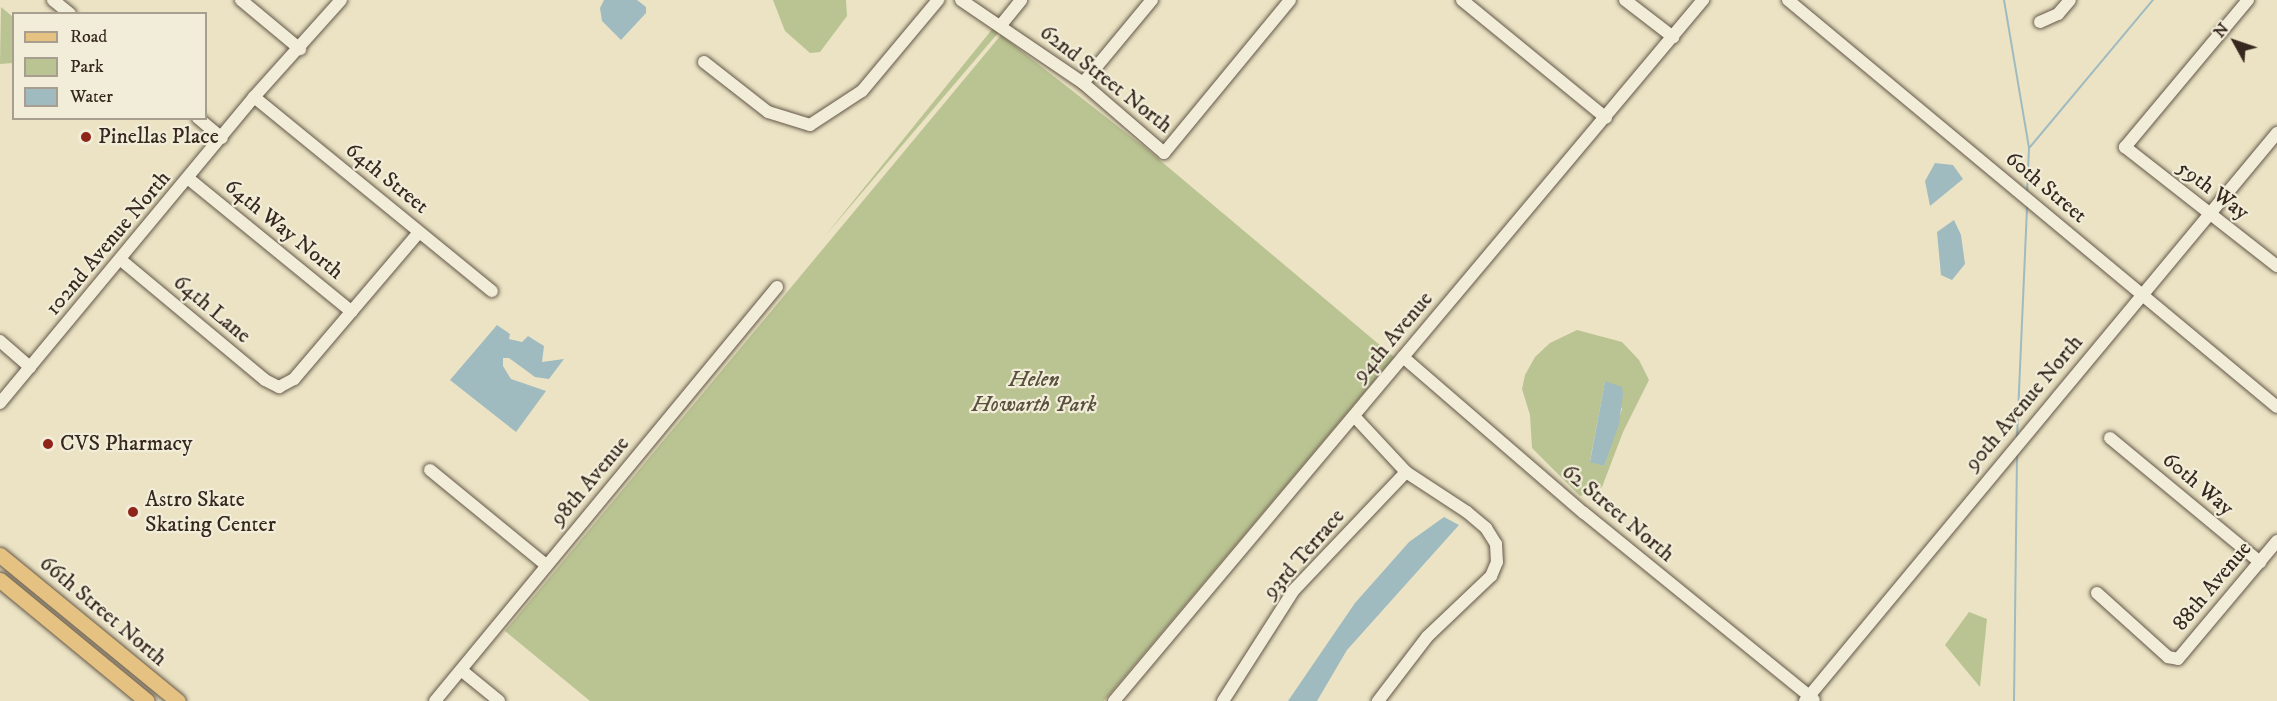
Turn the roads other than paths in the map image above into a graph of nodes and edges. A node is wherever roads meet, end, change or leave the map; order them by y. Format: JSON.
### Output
{"nodes":[{"id":1,"x":54,"y":0,"type":"edge"},
{"id":2,"x":340,"y":0,"type":"edge"},
{"id":3,"x":938,"y":0,"type":"edge"},
{"id":4,"x":961,"y":0,"type":"edge"},
{"id":5,"x":1021,"y":0,"type":"edge"},
{"id":6,"x":1152,"y":0,"type":"edge"},
{"id":7,"x":1290,"y":0,"type":"edge"},
{"id":8,"x":1462,"y":0,"type":"edge"},
{"id":9,"x":1625,"y":0,"type":"edge"},
{"id":10,"x":1704,"y":0,"type":"edge"},
{"id":11,"x":1788,"y":0,"type":"edge"},
{"id":12,"x":2070,"y":0,"type":"edge"},
{"id":13,"x":2248,"y":0,"type":"edge"},
{"id":14,"x":244,"y":1,"type":"edge"},
{"id":15,"x":68,"y":12,"type":"edge"},
{"id":16,"x":2040,"y":22,"type":"dead end"},
{"id":17,"x":1002,"y":25,"type":"junction"},
{"id":18,"x":1672,"y":38,"type":"junction"},
{"id":19,"x":300,"y":48,"type":"junction"},
{"id":20,"x":704,"y":62,"type":"dead end"},
{"id":21,"x":1083,"y":82,"type":"junction"},
{"id":22,"x":255,"y":97,"type":"junction"},
{"id":23,"x":1606,"y":118,"type":"junction"},
{"id":24,"x":200,"y":120,"type":"edge"},
{"id":25,"x":2277,"y":133,"type":"edge"},
{"id":26,"x":222,"y":138,"type":"junction"},
{"id":27,"x":189,"y":179,"type":"junction"},
{"id":28,"x":2211,"y":212,"type":"junction"},
{"id":29,"x":419,"y":232,"type":"junction"},
{"id":30,"x":121,"y":260,"type":"junction"},
{"id":31,"x":2277,"y":266,"type":"edge"},
{"id":32,"x":777,"y":287,"type":"dead end"},
{"id":33,"x":492,"y":291,"type":"dead end"},
{"id":34,"x":2142,"y":295,"type":"junction"},
{"id":35,"x":352,"y":312,"type":"junction"},
{"id":36,"x":0,"y":341,"type":"edge"},
{"id":37,"x":1403,"y":357,"type":"junction"},
{"id":38,"x":30,"y":367,"type":"junction"},
{"id":39,"x":0,"y":403,"type":"edge"},
{"id":40,"x":2277,"y":407,"type":"edge"},
{"id":41,"x":1354,"y":416,"type":"junction"},
{"id":42,"x":2110,"y":438,"type":"dead end"},
{"id":43,"x":430,"y":470,"type":"dead end"},
{"id":44,"x":1406,"y":472,"type":"junction"},
{"id":45,"x":2277,"y":541,"type":"edge"},
{"id":46,"x":0,"y":555,"type":"edge"},
{"id":47,"x":2259,"y":562,"type":"junction"},
{"id":48,"x":546,"y":565,"type":"junction"},
{"id":49,"x":0,"y":580,"type":"edge"},
{"id":50,"x":2097,"y":593,"type":"dead end"},
{"id":51,"x":460,"y":670,"type":"junction"},
{"id":52,"x":171,"y":699,"type":"edge"},
{"id":53,"x":1810,"y":699,"type":"edge"},
{"id":54,"x":147,"y":701,"type":"edge"},
{"id":55,"x":435,"y":701,"type":"edge"},
{"id":56,"x":499,"y":701,"type":"edge"},
{"id":57,"x":1114,"y":701,"type":"edge"},
{"id":58,"x":1223,"y":701,"type":"edge"},
{"id":59,"x":1378,"y":701,"type":"edge"}],
"edges":[{"from":1,"to":15,"type":"street"},
{"from":2,"to":19,"type":"street","name":"102nd Avenue North"},
{"from":3,"to":20,"type":"street"},
{"from":4,"to":17,"type":"street","name":"62nd Street North"},
{"from":5,"to":17,"type":"street"},
{"from":6,"to":21,"type":"street"},
{"from":7,"to":21,"type":"street","name":"62nd Street North"},
{"from":8,"to":23,"type":"street"},
{"from":9,"to":18,"type":"street"},
{"from":10,"to":18,"type":"street","name":"94th Avenue"},
{"from":11,"to":34,"type":"street","name":"60th Street"},
{"from":12,"to":16,"type":"street"},
{"from":13,"to":28,"type":"street","name":"59th Way"},
{"from":14,"to":19,"type":"street"},
{"from":17,"to":21,"type":"street","name":"62nd Street North"},
{"from":18,"to":23,"type":"street","name":"94th Avenue"},
{"from":19,"to":22,"type":"street","name":"102nd Avenue North"},
{"from":22,"to":26,"type":"street","name":"102nd Avenue North"},
{"from":22,"to":29,"type":"street","name":"64th Street"},
{"from":23,"to":37,"type":"street","name":"94th Avenue"},
{"from":24,"to":26,"type":"street"},
{"from":25,"to":28,"type":"street","name":"90th Avenue North"},
{"from":26,"to":27,"type":"street","name":"102nd Avenue North"},
{"from":27,"to":30,"type":"street","name":"102nd Avenue North"},
{"from":27,"to":35,"type":"street","name":"64th Way North"},
{"from":28,"to":31,"type":"street","name":"59th Way"},
{"from":28,"to":34,"type":"street","name":"90th Avenue North"},
{"from":29,"to":33,"type":"street","name":"64th Street"},
{"from":29,"to":35,"type":"street"},
{"from":30,"to":35,"type":"street","name":"64th Lane"},
{"from":30,"to":38,"type":"street","name":"102nd Avenue North"},
{"from":32,"to":48,"type":"street","name":"98th Avenue"},
{"from":34,"to":40,"type":"street","name":"60th Street"},
{"from":34,"to":53,"type":"street","name":"90th Avenue North"},
{"from":36,"to":38,"type":"street"},
{"from":37,"to":41,"type":"street","name":"94th Avenue"},
{"from":37,"to":53,"type":"street","name":"62 Street North"},
{"from":38,"to":39,"type":"street","name":"102nd Avenue North"},
{"from":41,"to":44,"type":"street"},
{"from":41,"to":57,"type":"street","name":"94th Avenue"},
{"from":42,"to":47,"type":"street","name":"60th Way"},
{"from":43,"to":48,"type":"street"},
{"from":44,"to":58,"type":"street","name":"93rd Terrace"},
{"from":44,"to":59,"type":"street"},
{"from":45,"to":47,"type":"street","name":"88th Avenue"},
{"from":46,"to":52,"type":"main road","name":"66th Street North"},
{"from":47,"to":50,"type":"street","name":"88th Avenue"},
{"from":48,"to":51,"type":"street","name":"98th Avenue"},
{"from":49,"to":54,"type":"main road","name":"66th Street North"},
{"from":51,"to":55,"type":"street","name":"98th Avenue"},
{"from":51,"to":56,"type":"street"}]}
